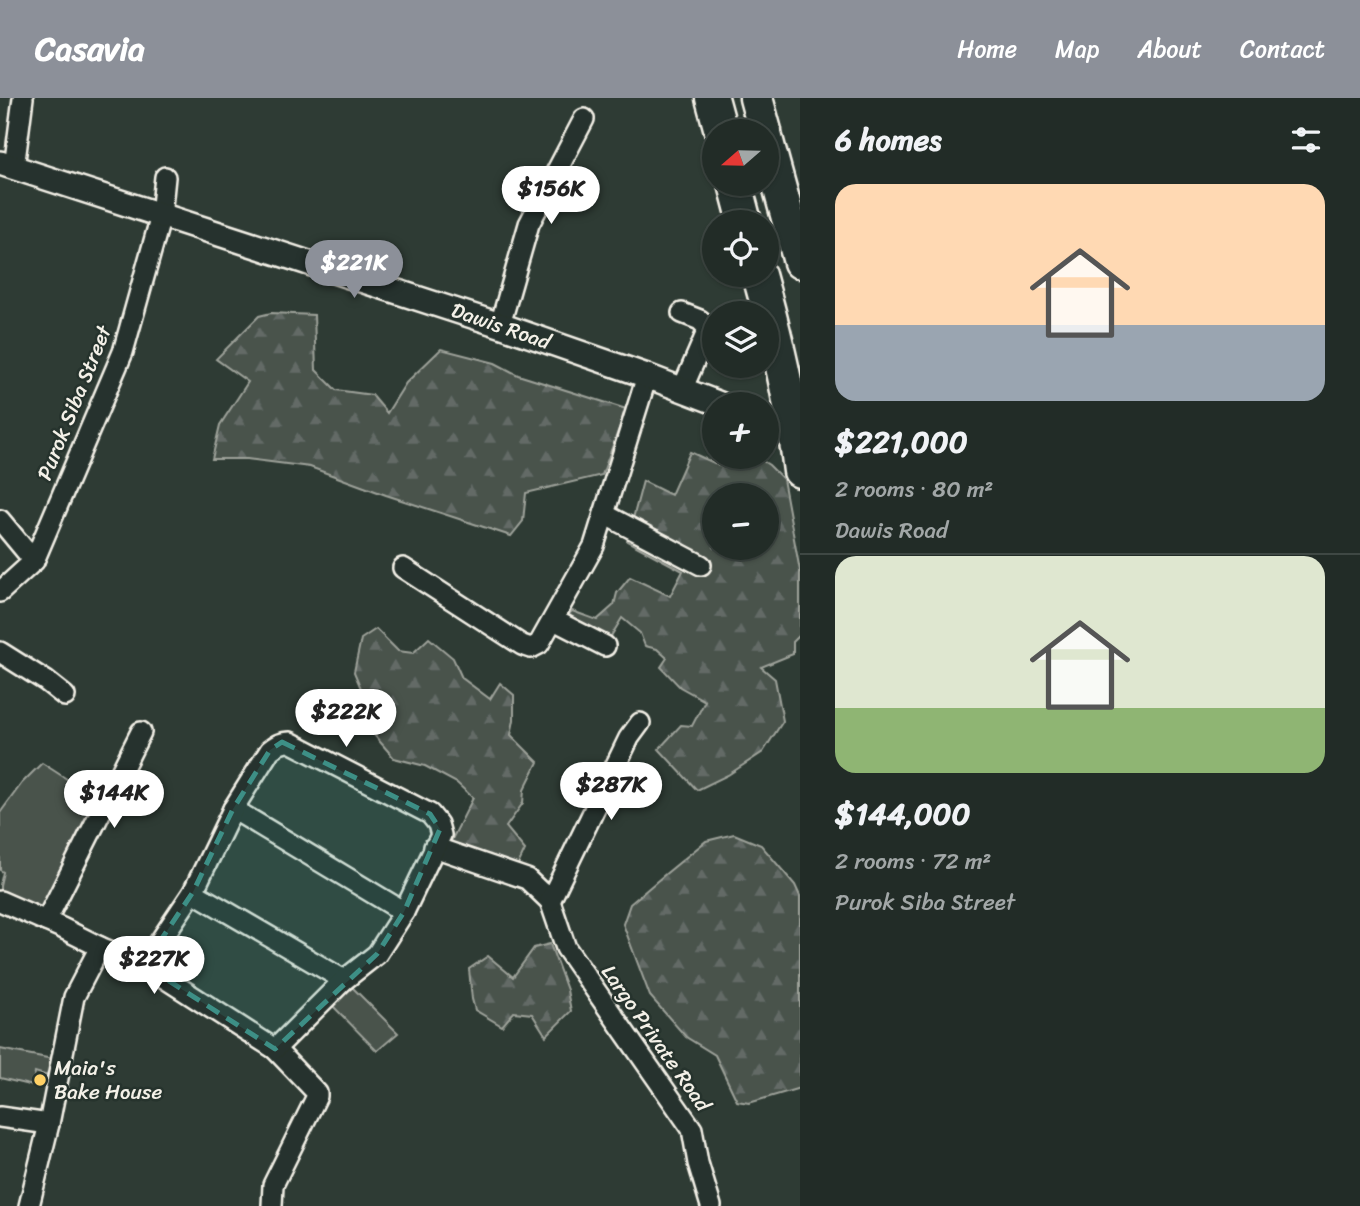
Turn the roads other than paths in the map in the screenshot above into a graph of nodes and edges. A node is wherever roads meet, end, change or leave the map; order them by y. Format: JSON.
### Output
{"nodes":[{"id":1,"x":23,"y":98,"type":"edge"},
{"id":2,"x":712,"y":98,"type":"edge"},
{"id":3,"x":756,"y":98,"type":"edge"},
{"id":4,"x":718,"y":119,"type":"edge"},
{"id":5,"x":762,"y":119,"type":"edge"},
{"id":6,"x":584,"y":120,"type":"dead end"},
{"id":7,"x":7,"y":165,"type":"edge"},
{"id":8,"x":165,"y":177,"type":"dead end"},
{"id":9,"x":779,"y":185,"type":"edge"},
{"id":10,"x":161,"y":216,"type":"junction"},
{"id":11,"x":800,"y":262,"type":"edge"},
{"id":12,"x":762,"y":287,"type":"edge"},
{"id":13,"x":682,"y":313,"type":"dead end"},
{"id":14,"x":500,"y":325,"type":"junction"},
{"id":15,"x":647,"y":376,"type":"junction"},
{"id":16,"x":682,"y":390,"type":"junction"},
{"id":17,"x":702,"y":397,"type":"edge"},
{"id":18,"x":781,"y":428,"type":"edge"},
{"id":19,"x":800,"y":471,"type":"edge"},
{"id":20,"x":604,"y":514,"type":"junction"},
{"id":21,"x":0,"y":520,"type":"edge"},
{"id":22,"x":34,"y":561,"type":"junction"},
{"id":23,"x":701,"y":565,"type":"dead end"},
{"id":24,"x":403,"y":568,"type":"dead end"},
{"id":25,"x":0,"y":592,"type":"edge"},
{"id":26,"x":554,"y":620,"type":"junction"},
{"id":27,"x":606,"y":646,"type":"dead end"},
{"id":28,"x":0,"y":652,"type":"edge"},
{"id":29,"x":65,"y":696,"type":"dead end"},
{"id":30,"x":640,"y":723,"type":"dead end"},
{"id":31,"x":141,"y":732,"type":"dead end"},
{"id":32,"x":233,"y":809,"type":"junction"},
{"id":33,"x":434,"y":847,"type":"junction"},
{"id":34,"x":192,"y":892,"type":"junction"},
{"id":35,"x":0,"y":901,"type":"edge"},
{"id":36,"x":550,"y":901,"type":"junction"},
{"id":37,"x":404,"y":912,"type":"junction"},
{"id":38,"x":46,"y":921,"type":"junction"},
{"id":39,"x":100,"y":947,"type":"junction"},
{"id":40,"x":144,"y":965,"type":"junction"},
{"id":41,"x":344,"y":980,"type":"junction"},
{"id":42,"x":275,"y":1049,"type":"junction"},
{"id":43,"x":0,"y":1117,"type":"edge"},
{"id":44,"x":49,"y":1124,"type":"junction"},
{"id":45,"x":30,"y":1206,"type":"edge"},
{"id":46,"x":272,"y":1206,"type":"edge"},
{"id":47,"x":711,"y":1206,"type":"edge"}],
"edges":[{"from":1,"to":7,"type":"street"},
{"from":2,"to":4,"type":"highway"},
{"from":3,"to":5,"type":"highway"},
{"from":6,"to":14,"type":"street"},
{"from":7,"to":10,"type":"street","name":"Dawis Road"},
{"from":8,"to":10,"type":"street","name":"Purok Siba Street"},
{"from":9,"to":11,"type":"highway"},
{"from":10,"to":14,"type":"street","name":"Dawis Road"},
{"from":10,"to":22,"type":"street","name":"Purok Siba Street"},
{"from":12,"to":18,"type":"highway"},
{"from":13,"to":16,"type":"street"},
{"from":14,"to":15,"type":"street","name":"Dawis Road"},
{"from":15,"to":16,"type":"street","name":"Dawis Road"},
{"from":15,"to":20,"type":"street"},
{"from":16,"to":17,"type":"street","name":"Dawis Road"},
{"from":18,"to":19,"type":"highway"},
{"from":20,"to":23,"type":"street"},
{"from":20,"to":26,"type":"street"},
{"from":21,"to":22,"type":"street"},
{"from":22,"to":25,"type":"street","name":"Purok Siba Street"},
{"from":24,"to":26,"type":"street"},
{"from":26,"to":27,"type":"street"},
{"from":28,"to":29,"type":"street"},
{"from":30,"to":36,"type":"street"},
{"from":31,"to":38,"type":"street"},
{"from":32,"to":33,"type":"street"},
{"from":32,"to":34,"type":"street"},
{"from":32,"to":37,"type":"street"},
{"from":33,"to":36,"type":"street","name":"Largo Private Road"},
{"from":33,"to":37,"type":"street"},
{"from":34,"to":40,"type":"street"},
{"from":34,"to":41,"type":"street"},
{"from":35,"to":38,"type":"street"},
{"from":36,"to":47,"type":"street","name":"Largo Private Road"},
{"from":37,"to":41,"type":"street"},
{"from":38,"to":39,"type":"street"},
{"from":39,"to":40,"type":"street"},
{"from":39,"to":44,"type":"street"},
{"from":40,"to":42,"type":"street"},
{"from":41,"to":42,"type":"street"},
{"from":42,"to":46,"type":"street"},
{"from":43,"to":44,"type":"street"},
{"from":44,"to":45,"type":"street"}]}
